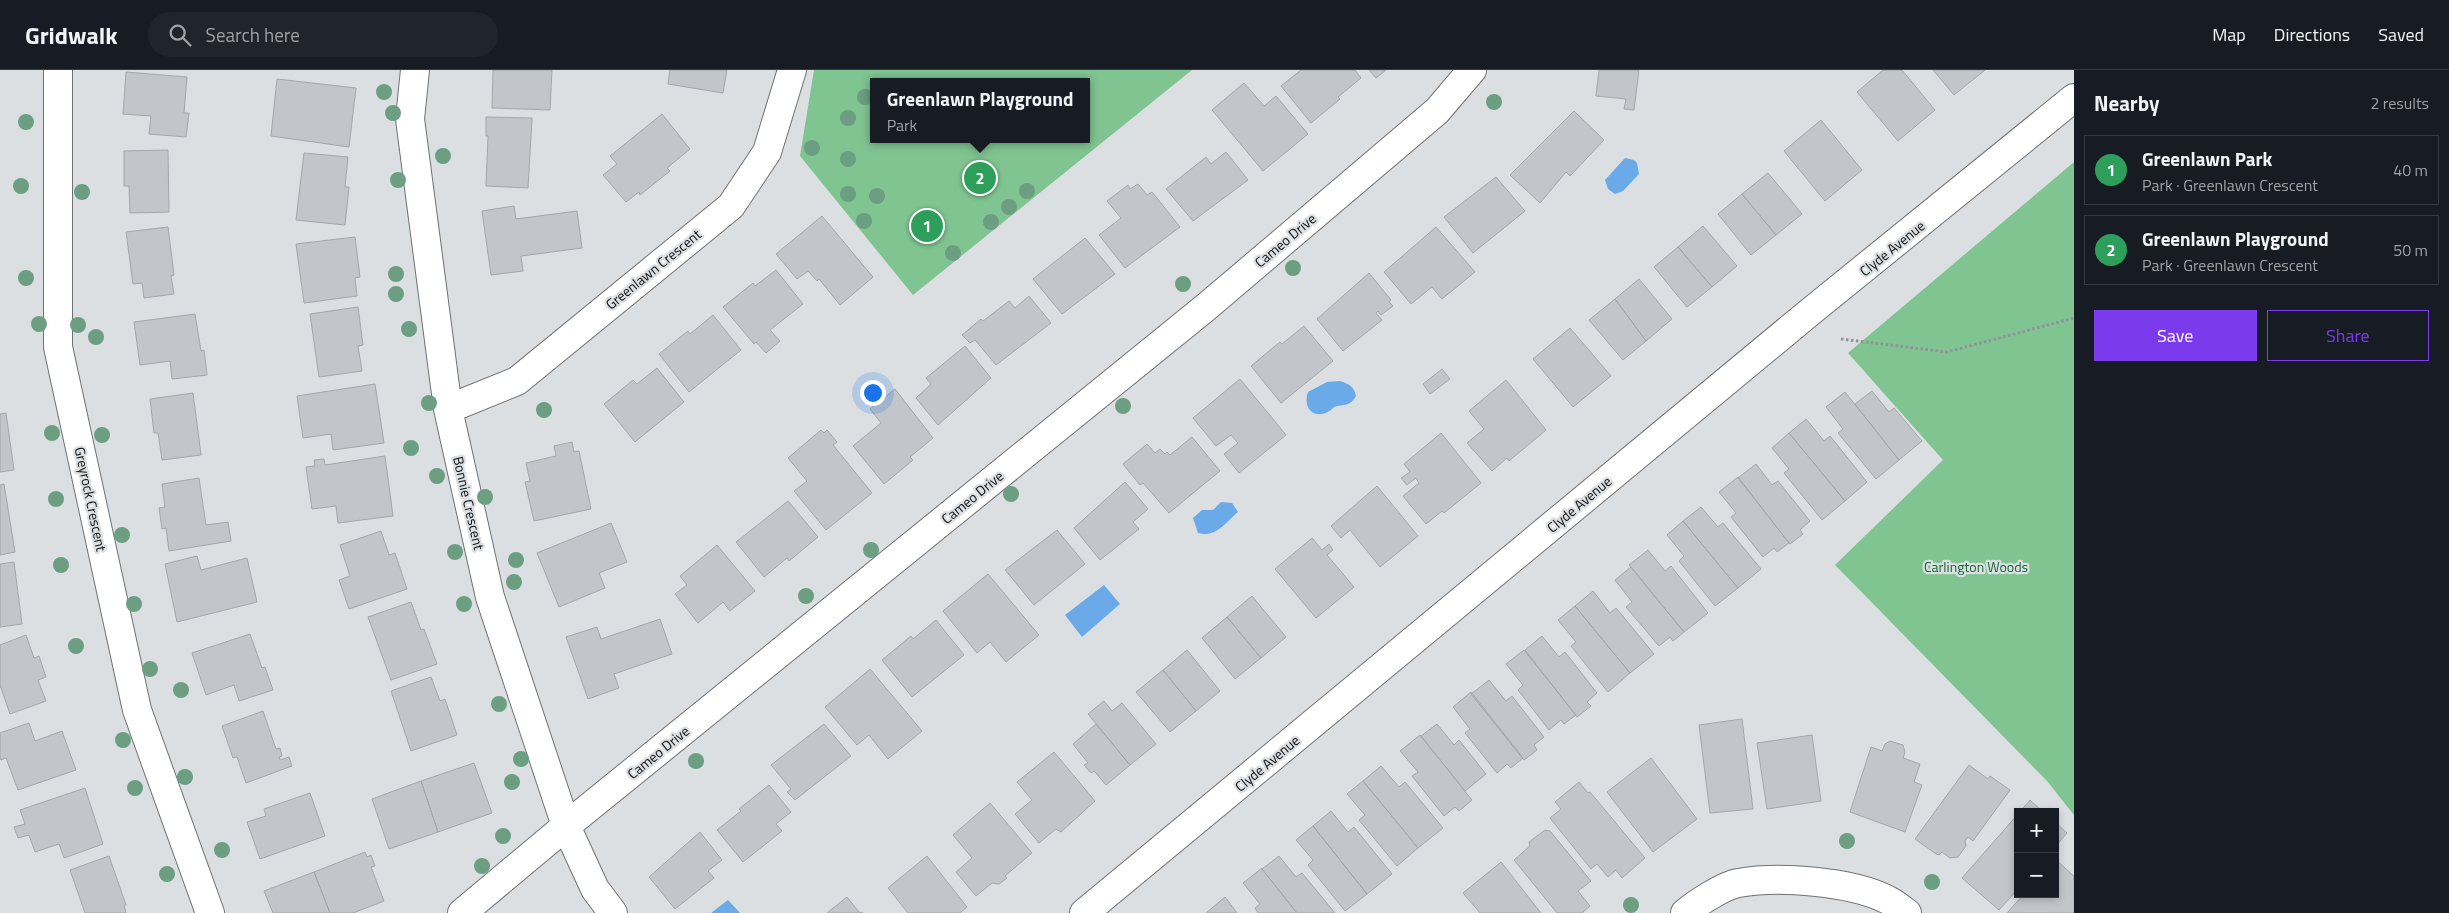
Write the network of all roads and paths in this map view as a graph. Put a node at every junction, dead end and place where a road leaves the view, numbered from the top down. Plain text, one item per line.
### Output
1 (58, 70) edge
2 (415, 70) edge
3 (792, 70) edge
4 (1472, 70) edge
5 (2074, 98) edge
6 (2074, 318) edge
7 (1841, 338) dead end
8 (448, 408) junction
9 (566, 826) junction
10 (210, 913) edge
11 (462, 913) edge
12 (613, 913) edge
13 (1084, 913) edge
14 (1685, 913) edge
15 (1907, 913) edge

1 - 10 street, Greyrock Crescent
2 - 8 street, Bonnie Crescent
3 - 8 street, Greenlawn Crescent
4 - 9 street, Cameo Drive
5 - 13 street, Clyde Avenue
6 - 7 path
8 - 9 street, Bonnie Crescent
9 - 11 street, Cameo Drive
9 - 12 street, Bonnie Crescent
14 - 15 street

